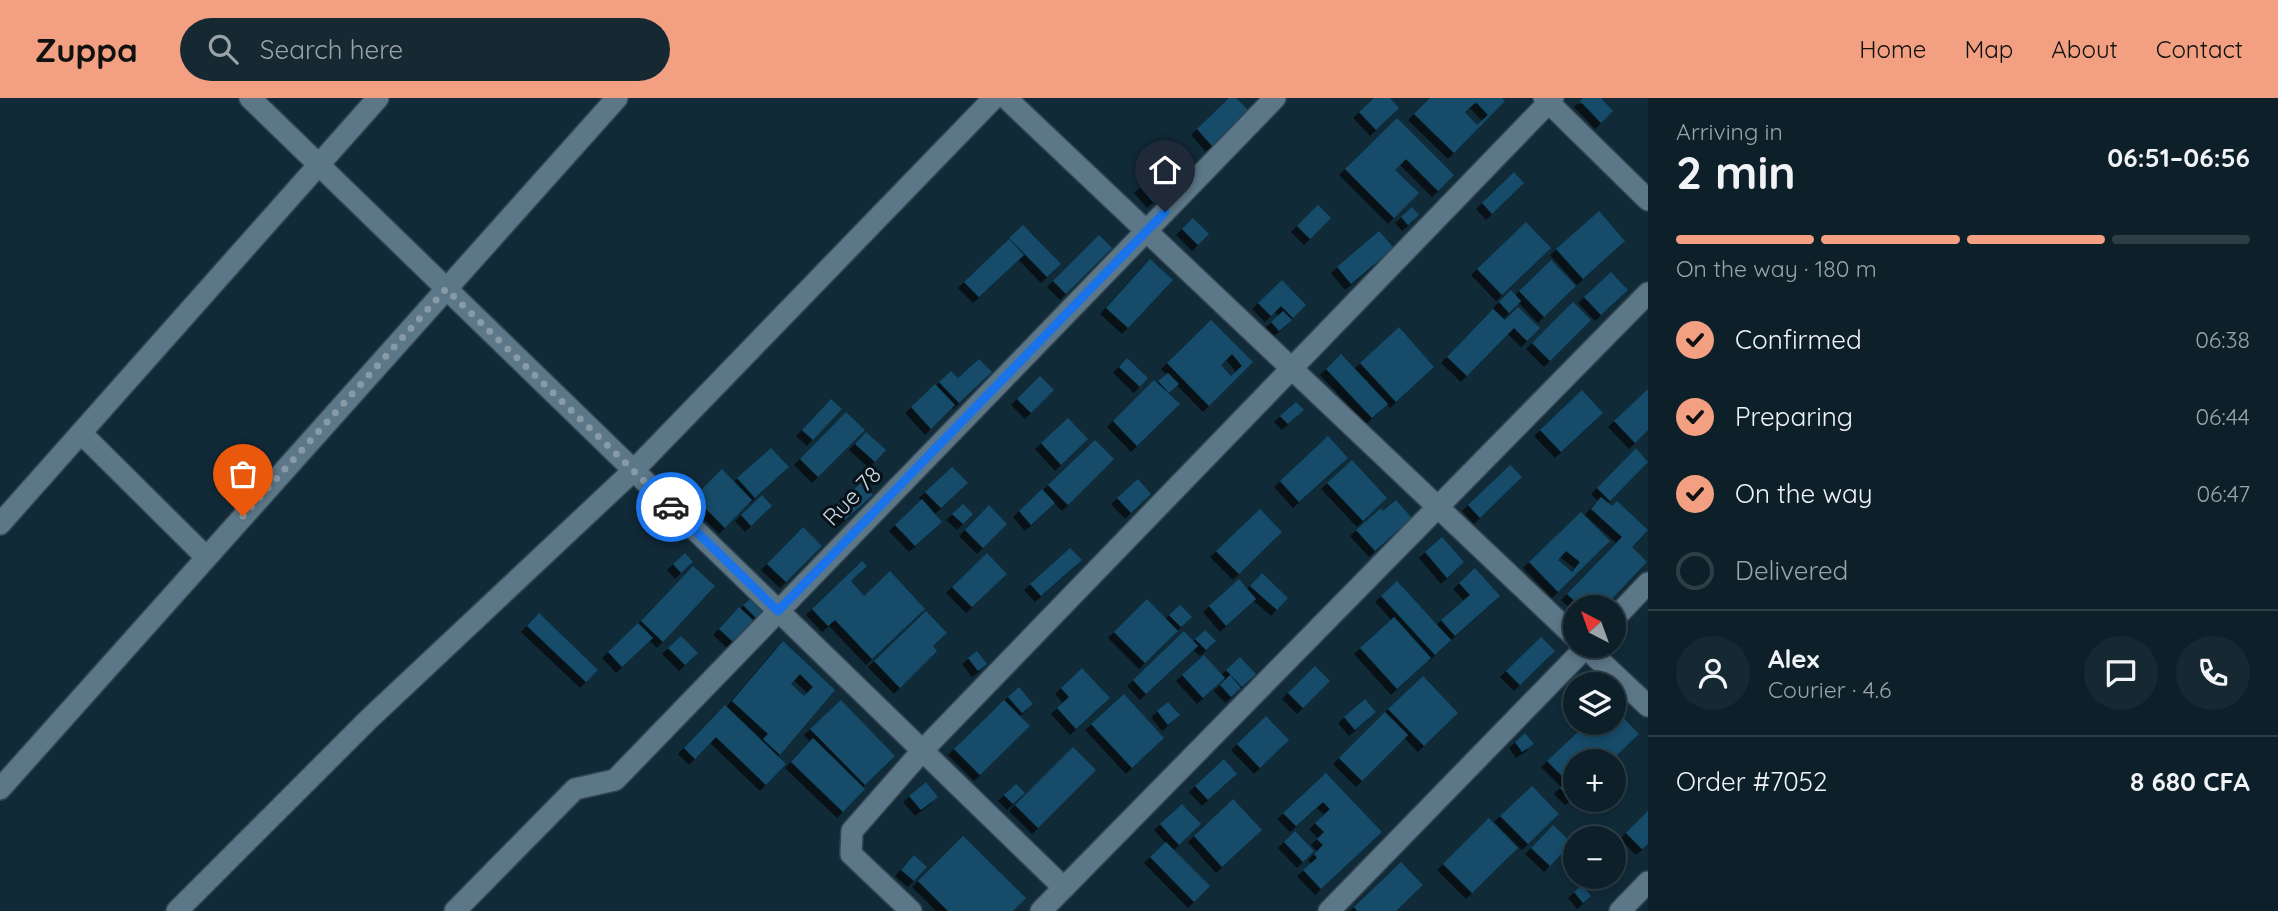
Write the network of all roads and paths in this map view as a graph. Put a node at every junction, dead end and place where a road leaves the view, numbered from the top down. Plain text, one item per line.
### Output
1 (250, 98) edge
2 (378, 98) edge
3 (617, 98) edge
4 (994, 98) edge
5 (1006, 98) edge
6 (1275, 98) edge
7 (1548, 99) edge
8 (320, 164) junction
9 (1648, 200) edge
10 (1147, 231) junction
11 (446, 289) junction
12 (1648, 293) edge
13 (1292, 368) junction
14 (81, 433) junction
15 (634, 471) junction
16 (1438, 507) junction
17 (0, 524) edge
18 (206, 557) junction
19 (1648, 583) edge
20 (1626, 606) edge
21 (778, 611) junction
22 (1563, 625) edge
23 (1570, 658) edge
24 (1598, 658) edge
25 (1648, 706) edge
26 (922, 751) junction
27 (0, 789) edge
28 (1648, 883) edge
29 (1064, 888) junction
30 (177, 911) edge
31 (455, 911) edge
32 (911, 911) edge
33 (1041, 911) edge
34 (1329, 911) edge
35 (1620, 911) edge

1 - 8 street
2 - 8 street
3 - 11 street
4 - 15 street
5 - 10 street
6 - 10 street, Rue 78
7 - 9 street
7 - 13 street
8 - 11 street
8 - 14 street
10 - 13 street
10 - 21 street, Rue 78
11 - 15 street
11 - 18 street
12 - 16 street
13 - 16 street
13 - 26 street
14 - 17 street
14 - 18 street
15 - 21 street
15 - 30 street
16 - 22 street
16 - 29 street
18 - 27 street
19 - 20 street
21 - 26 street
21 - 31 street, Rue 78
23 - 34 street
24 - 25 street
26 - 29 street
26 - 32 street
28 - 35 street
29 - 33 street

